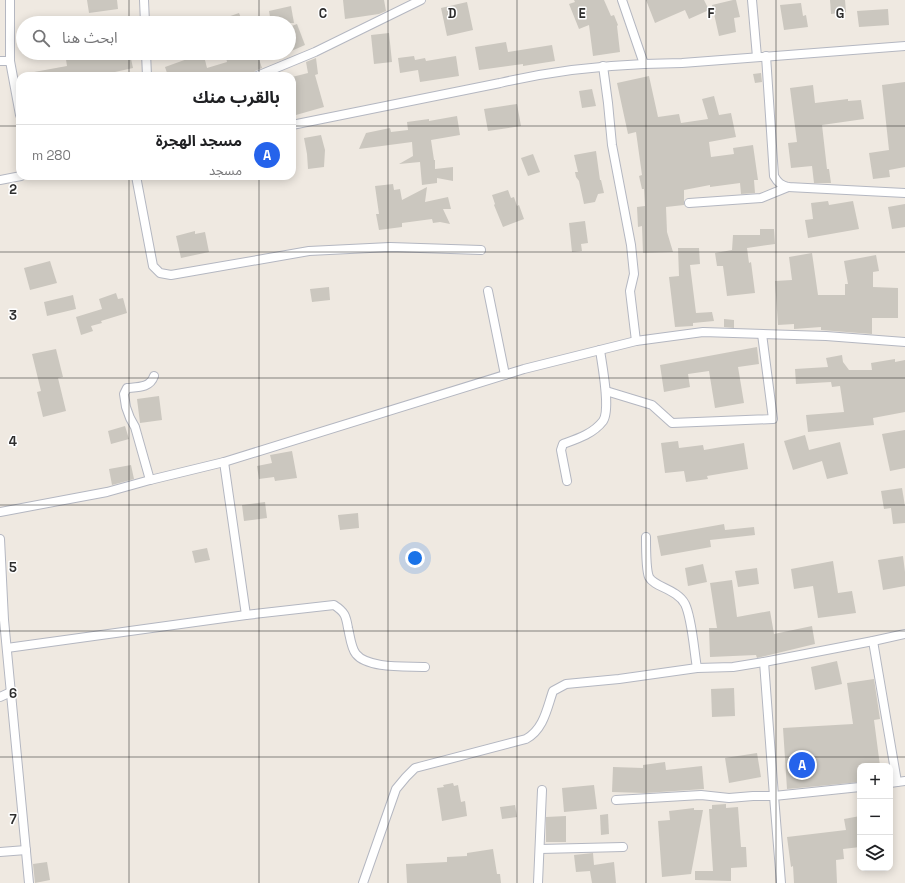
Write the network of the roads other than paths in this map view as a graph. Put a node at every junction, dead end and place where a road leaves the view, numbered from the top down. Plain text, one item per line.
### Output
1 (10, 0) edge
2 (144, 0) edge
3 (421, 0) edge
4 (622, 0) edge
5 (752, 0) edge
6 (145, 16) edge
7 (905, 46) edge
8 (766, 56) junction
9 (757, 57) junction
10 (146, 60) edge
11 (296, 60) edge
12 (296, 60) edge
13 (0, 61) edge
14 (10, 61) junction
15 (644, 64) junction
16 (603, 66) junction
17 (147, 72) edge
18 (267, 72) edge
19 (16, 93) edge
20 (296, 124) edge
21 (16, 177) edge
22 (0, 180) edge
23 (137, 180) edge
24 (788, 187) junction
25 (905, 193) edge
26 (689, 203) dead end
27 (481, 250) dead end
28 (488, 291) dead end
29 (762, 334) junction
30 (636, 341) junction
31 (905, 342) edge
32 (600, 350) junction
33 (505, 375) junction
34 (154, 376) dead end
35 (606, 390) junction
36 (224, 462) junction
37 (150, 480) junction
38 (566, 481) dead end
39 (0, 512) edge
40 (646, 537) dead end
41 (0, 539) edge
42 (246, 615) junction
43 (905, 634) edge
44 (873, 641) junction
45 (7, 648) junction
46 (764, 662) junction
47 (425, 667) dead end
48 (697, 668) junction
49 (11, 692) junction
50 (0, 697) edge
51 (897, 782) edge
52 (857, 787) edge
53 (542, 790) dead end
54 (774, 796) junction
55 (616, 800) dead end
56 (623, 847) dead end
57 (540, 849) junction
58 (26, 850) junction
59 (0, 852) edge
60 (29, 883) edge
61 (363, 883) edge
62 (538, 883) edge
63 (781, 883) edge

1 - 14 street
2 - 6 street
3 - 11 street
4 - 15 street
5 - 9 street
7 - 8 street
8 - 9 street
8 - 24 street
9 - 15 street
10 - 17 street
12 - 18 street
13 - 14 street
14 - 19 street
15 - 16 street
16 - 20 street
16 - 30 street
21 - 22 street
23 - 27 street
24 - 25 street
24 - 26 street
28 - 33 street
29 - 30 street
29 - 31 street
29 - 35 street
30 - 32 street
32 - 33 street
32 - 35 street
33 - 36 street
34 - 37 street
35 - 38 street
36 - 37 street
36 - 42 street
37 - 39 street
40 - 48 street
41 - 45 street
42 - 45 street
42 - 47 street
43 - 44 street
44 - 46 street
44 - 51 street
45 - 49 street
46 - 48 street
46 - 54 street
48 - 61 street
49 - 50 street
49 - 58 street
52 - 54 street
53 - 57 street
54 - 55 street
54 - 63 street
56 - 57 street
57 - 62 street
58 - 59 street
58 - 60 street

